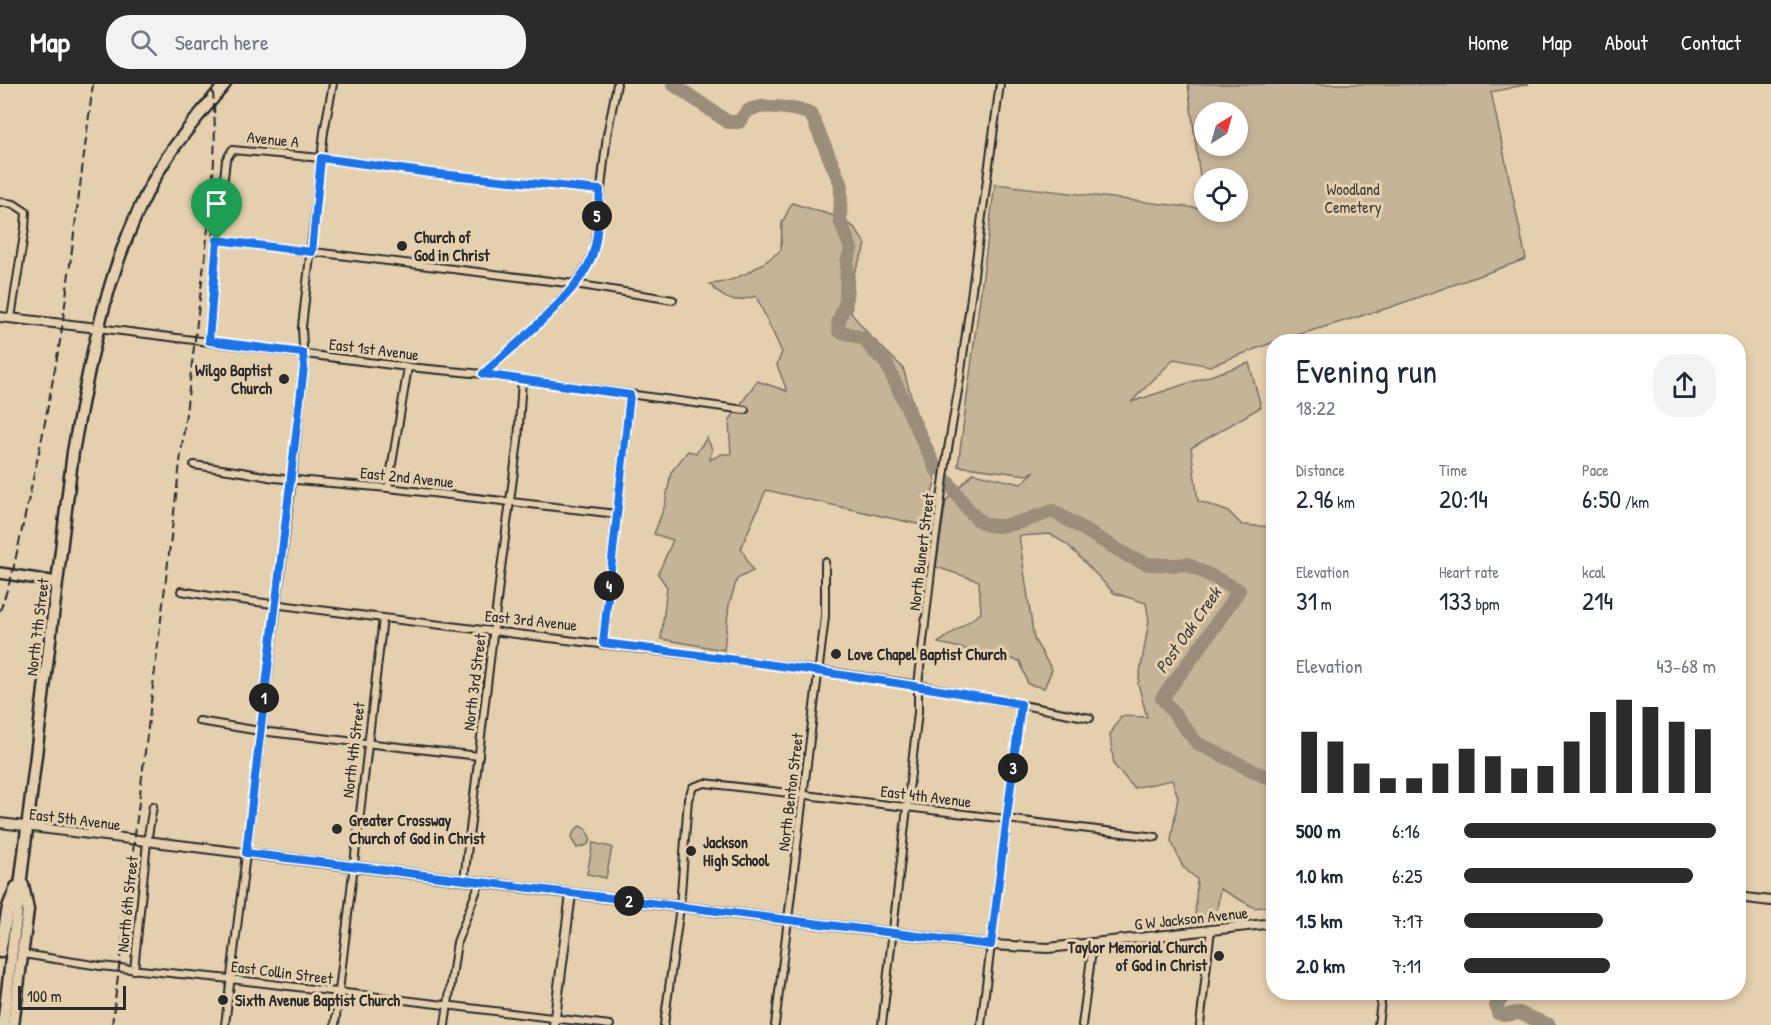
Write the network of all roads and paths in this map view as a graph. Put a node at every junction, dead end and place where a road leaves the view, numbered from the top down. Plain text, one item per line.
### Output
1 (225, 84) edge
2 (333, 84) edge
3 (617, 84) edge
4 (1000, 84) edge
5 (321, 158) junction
6 (600, 190) junction
7 (0, 202) edge
8 (217, 240) junction
9 (312, 252) junction
10 (575, 284) junction
11 (673, 300) dead end
12 (0, 317) edge
13 (11, 318) junction
14 (98, 328) junction
15 (209, 341) junction
16 (303, 353) junction
17 (408, 367) junction
18 (483, 374) junction
19 (522, 380) junction
20 (630, 395) junction
21 (745, 410) dead end
22 (194, 465) dead end
23 (292, 480) junction
24 (388, 488) junction
25 (510, 502) junction
26 (617, 514) junction
27 (825, 562) dead end
28 (0, 573) edge
29 (57, 582) junction
30 (181, 591) dead end
31 (275, 603) junction
32 (382, 618) junction
33 (493, 630) junction
34 (603, 643) junction
35 (817, 670) junction
36 (918, 685) junction
37 (1021, 704) junction
38 (1090, 718) dead end
39 (199, 721) dead end
40 (260, 731) junction
41 (368, 743) junction
42 (479, 756) junction
43 (803, 795) junction
44 (153, 806) dead end
45 (908, 808) junction
46 (1006, 819) junction
47 (0, 823) edge
48 (27, 827) junction
49 (1156, 837) dead end
50 (147, 842) junction
51 (246, 853) junction
52 (352, 866) junction
53 (21, 873) junction
54 (464, 880) junction
55 (480, 882) junction
56 (571, 894) junction
57 (1746, 898) edge
58 (1771, 901) edge
59 (680, 907) junction
60 (789, 921) junction
61 (1266, 923) edge
62 (1210, 929) junction
63 (894, 933) junction
64 (1093, 943) junction
65 (991, 945) junction
66 (0, 951) edge
67 (23, 954) junction
68 (134, 970) junction
69 (230, 979) junction
70 (339, 992) junction
71 (1381, 1000) edge
72 (447, 1006) junction
73 (554, 1022) edge
74 (3, 1025) edge
75 (13, 1025) edge
76 (225, 1025) edge
77 (335, 1025) edge
78 (445, 1025) edge
79 (610, 1025) edge
80 (664, 1025) edge
81 (775, 1025) edge
82 (882, 1025) edge
83 (981, 1025) edge
84 (1082, 1025) edge
85 (1200, 1025) edge
86 (1378, 1025) edge

1 - 14 main road, North 7th Street
2 - 5 street
3 - 6 street
4 - 36 street, North Bunert Street
5 - 6 street, Avenue A
5 - 8 street, Avenue A
5 - 9 street
6 - 10 street
7 - 13 street
8 - 9 street
8 - 15 street
9 - 10 street
9 - 16 street
10 - 11 street
10 - 18 street
12 - 13 street, East 1st Avenue
13 - 14 street, East 1st Avenue
14 - 15 street, East 1st Avenue
14 - 29 main road, North 7th Street
15 - 16 street, East 1st Avenue
16 - 17 street, East 1st Avenue
16 - 23 street
17 - 18 street, East 1st Avenue
17 - 24 street
18 - 19 street, East 1st Avenue
19 - 20 street, East 1st Avenue
19 - 25 street, North 3rd Street
20 - 21 street, East 1st Avenue
20 - 26 street
22 - 23 street, East 2nd Avenue
23 - 24 street, East 2nd Avenue
23 - 31 street
24 - 25 street, East 2nd Avenue
25 - 26 street, East 2nd Avenue
25 - 33 street, North 3rd Street
26 - 34 street
27 - 35 street, North Benton Street
28 - 29 main road
29 - 48 main road, North 7th Street
30 - 31 street, East 3rd Avenue
31 - 32 street, East 3rd Avenue
31 - 40 street
32 - 33 street, East 3rd Avenue
32 - 41 street, North 4th Street
33 - 34 street, East 3rd Avenue
33 - 42 street, North 3rd Street
34 - 35 street, East 3rd Avenue
35 - 36 street, East 3rd Avenue
35 - 43 street, North Benton Street
36 - 37 street, East 3rd Avenue
36 - 45 street, North Bunert Street
37 - 38 street, East 3rd Avenue
37 - 46 street
39 - 40 street
40 - 41 street
40 - 51 street
41 - 42 street
41 - 52 street, North 4th Street
42 - 54 street, North 3rd Street
43 - 45 street, East 4th Avenue
43 - 59 street, East 4th Avenue
43 - 60 street, North Benton Street
44 - 50 street, North 6th Street
45 - 46 street, East 4th Avenue
45 - 63 street, North Bunert Street
46 - 49 street, East 4th Avenue
46 - 65 street
47 - 48 street, East 5th Avenue
48 - 50 street, East 5th Avenue
48 - 53 main road, North 7th Street
50 - 51 street, G W Jackson Avenue
50 - 68 street, North 6th Street
51 - 52 street, G W Jackson Avenue
51 - 69 street
52 - 54 street, G W Jackson Avenue
52 - 70 street, North 4th Street
53 - 66 main road
53 - 67 main road
53 - 74 main road, North 7th Street
54 - 55 street, G W Jackson Avenue
55 - 56 street, G W Jackson Avenue
55 - 72 street
56 - 59 street, G W Jackson Avenue
56 - 73 street
57 - 58 street
59 - 60 street, G W Jackson Avenue
59 - 80 street
60 - 63 street, G W Jackson Avenue
60 - 81 street, North Benton Street
61 - 62 street, G W Jackson Avenue
62 - 64 street, G W Jackson Avenue
62 - 85 street
63 - 65 street, G W Jackson Avenue
63 - 82 street, North Bunert Street
64 - 65 street, G W Jackson Avenue
64 - 84 street
65 - 83 street
67 - 68 street, East Collin Street
67 - 75 main road
68 - 69 street, East Collin Street
69 - 70 street, East Collin Street
69 - 76 street
70 - 72 street, East Collin Street
70 - 77 street, North 4th Street
71 - 86 street
72 - 73 street, East Collin Street
72 - 78 street
73 - 79 street, East Collin Street

